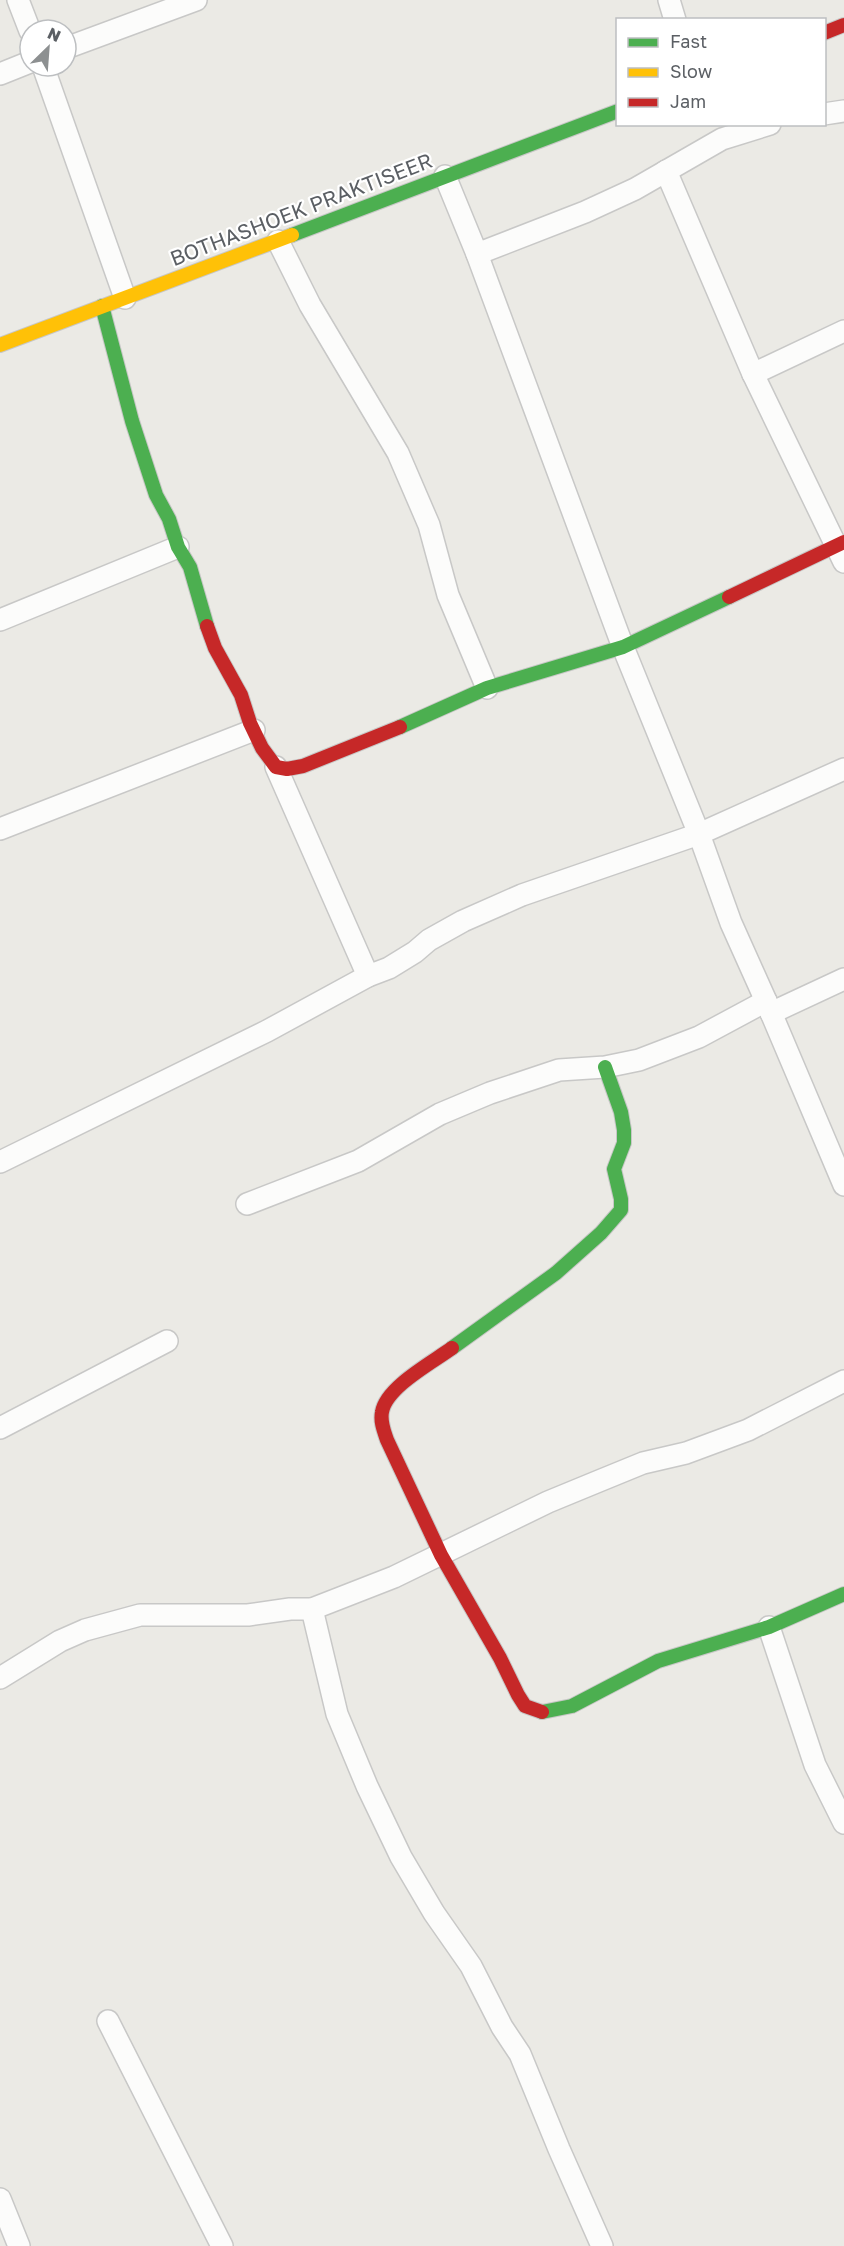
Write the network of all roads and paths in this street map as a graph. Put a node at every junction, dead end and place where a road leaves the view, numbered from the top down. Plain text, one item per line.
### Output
1 (18, 0) edge
2 (196, 0) edge
3 (669, 0) edge
4 (25, 18) edge
5 (674, 18) edge
6 (844, 25) edge
7 (826, 33) edge
8 (78, 44) edge
9 (18, 67) edge
10 (0, 74) edge
11 (47, 78) edge
12 (844, 111) edge
13 (616, 112) edge
14 (826, 114) edge
15 (757, 126) edge
16 (718, 132) edge
17 (666, 171) junction
18 (445, 176) junction
19 (278, 241) junction
20 (477, 254) junction
21 (125, 298) junction
22 (102, 306) junction
23 (844, 331) edge
24 (0, 345) edge
25 (753, 374) junction
26 (178, 547) junction
27 (842, 550) edge
28 (0, 620) edge
29 (623, 647) junction
30 (487, 688) junction
31 (254, 730) junction
32 (276, 767) junction
33 (844, 769) edge
34 (0, 829) edge
35 (699, 834) junction
36 (368, 976) junction
37 (844, 979) edge
38 (769, 1007) junction
39 (605, 1067) junction
40 (0, 1162) edge
41 (842, 1174) edge
42 (248, 1204) dead end
43 (167, 1341) dead end
44 (844, 1381) edge
45 (0, 1428) edge
46 (441, 1555) junction
47 (844, 1594) edge
48 (312, 1609) junction
49 (769, 1627) junction
50 (0, 1677) edge
51 (844, 1819) edge
52 (108, 2021) dead end
53 (0, 2199) edge
54 (19, 2246) edge
55 (222, 2246) edge
56 (602, 2246) edge

1 - 4 street
2 - 8 street
3 - 5 street
6 - 7 street
9 - 10 street
11 - 21 street
12 - 14 street
13 - 18 street, BOTHASHOEK PRAKTISEER
15 - 16 street
16 - 17 street
17 - 20 street
17 - 25 street
18 - 19 street, BOTHASHOEK PRAKTISEER
18 - 20 street
19 - 21 street, BOTHASHOEK PRAKTISEER
19 - 30 street
20 - 29 street
21 - 22 street, BOTHASHOEK PRAKTISEER
22 - 24 street, BOTHASHOEK PRAKTISEER
22 - 26 street
23 - 25 street
25 - 27 street
26 - 28 street
26 - 31 street
27 - 29 street
29 - 30 street
29 - 35 street
30 - 32 street
31 - 32 street
31 - 34 street
32 - 36 street
33 - 35 street
35 - 36 street
35 - 38 street
36 - 40 street
37 - 38 street
38 - 39 street
38 - 41 street
39 - 42 street
39 - 46 street
43 - 45 street
44 - 46 street
46 - 48 street
46 - 49 street
47 - 49 street
48 - 50 street
48 - 56 street
49 - 51 street
52 - 55 street
53 - 54 street

